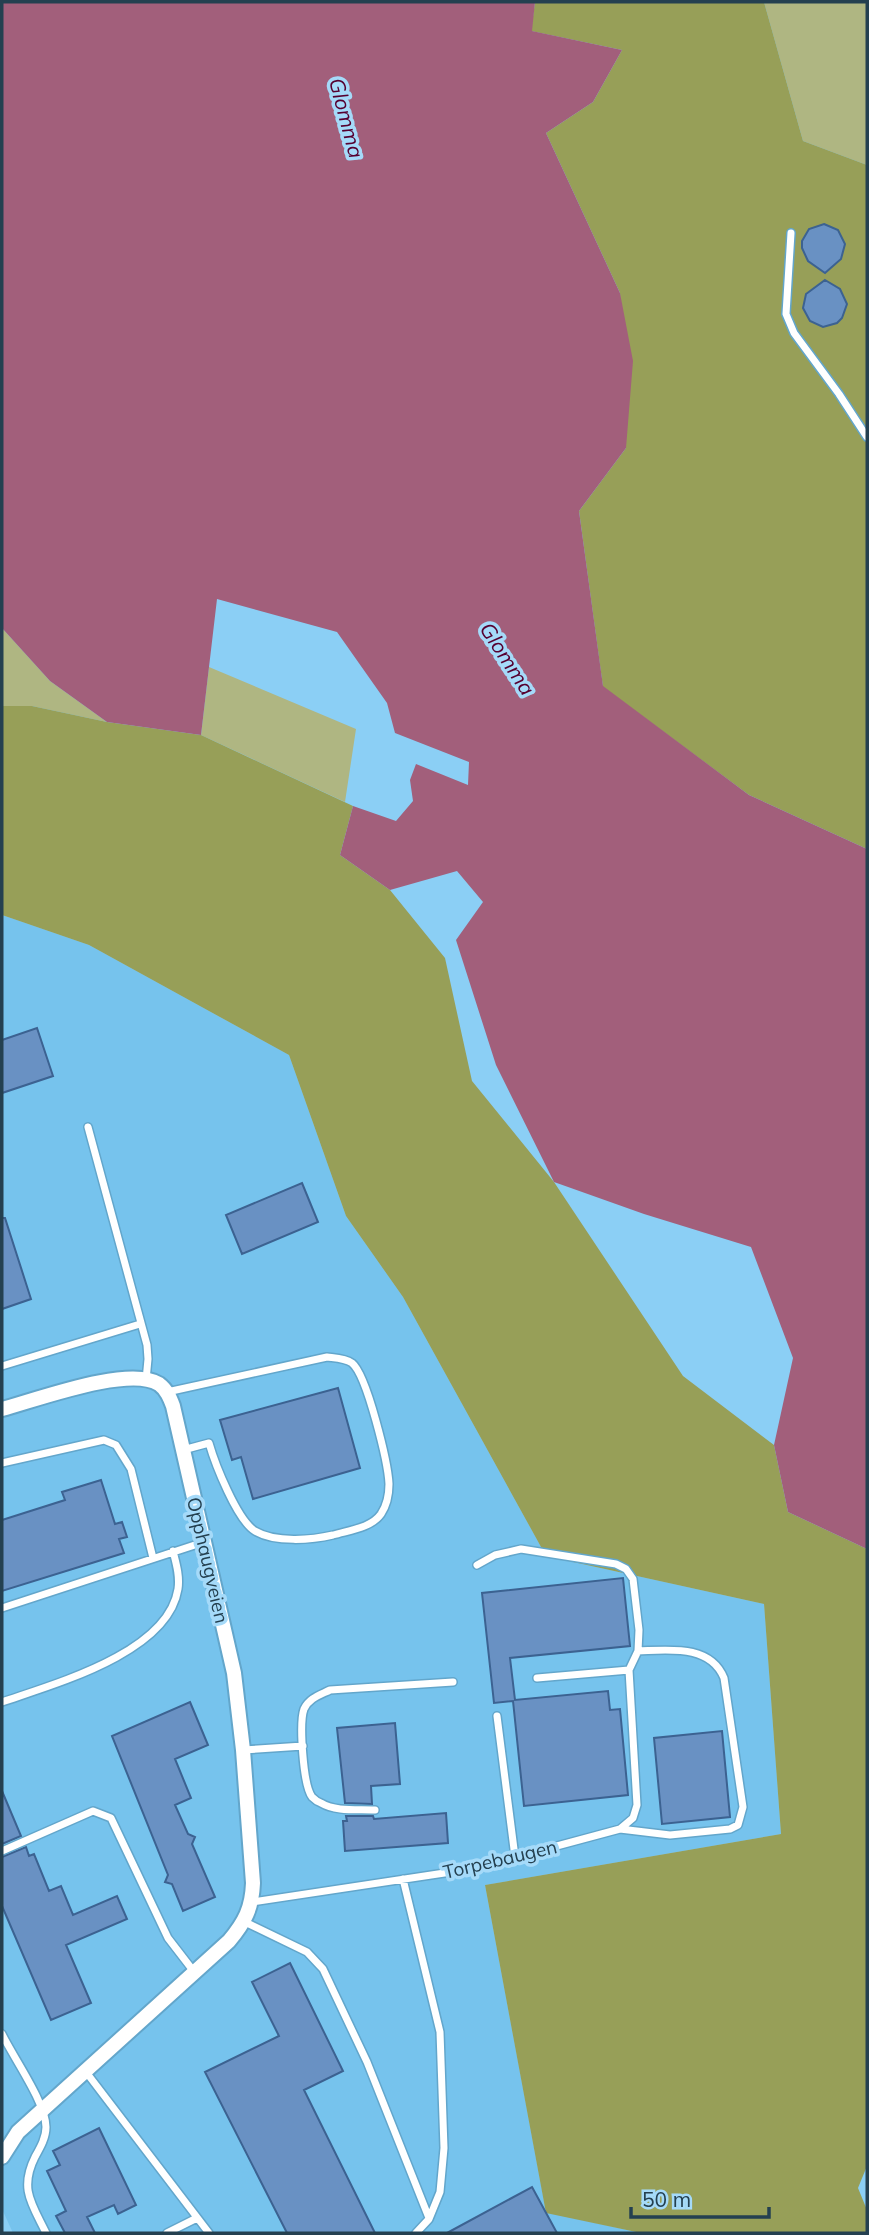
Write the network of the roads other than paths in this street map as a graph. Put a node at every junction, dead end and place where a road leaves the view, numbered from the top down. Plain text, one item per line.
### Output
1 (791, 233) dead end
2 (867, 437) edge
3 (88, 1127) dead end
4 (140, 1324) junction
5 (2, 1366) edge
6 (146, 1380) junction
7 (167, 1392) junction
8 (2, 1409) edge
9 (183, 1450) junction
10 (2, 1464) edge
11 (204, 1542) junction
12 (173, 1551) junction
13 (153, 1558) junction
14 (477, 1565) dead end
15 (2, 1608) edge
16 (638, 1651) junction
17 (629, 1670) junction
18 (537, 1678) dead end
19 (453, 1682) dead end
20 (2, 1702) edge
21 (497, 1716) dead end
22 (303, 1746) junction
23 (243, 1750) junction
24 (375, 1810) dead end
25 (621, 1829) junction
26 (2, 1851) edge
27 (516, 1857) junction
28 (403, 1879) junction
29 (252, 1902) junction
30 (246, 1922) junction
31 (195, 1973) junction
32 (2, 2034) edge
33 (86, 2072) junction
34 (43, 2111) junction
35 (19, 2132) junction
36 (2, 2138) edge
37 (2, 2157) edge
38 (197, 2218) junction
39 (429, 2219) junction
40 (46, 2233) edge
41 (167, 2233) edge
42 (209, 2233) edge
43 (416, 2233) edge

1 - 2 lane
3 - 4 lane
4 - 5 lane
4 - 6 lane
6 - 7 street
6 - 8 street
7 - 9 street, Opphaugveien
7 - 9 lane
9 - 11 street, Opphaugveien
10 - 13 lane
11 - 12 lane
11 - 23 street, Opphaugveien
12 - 13 lane
12 - 20 lane
13 - 15 lane
14 - 16 lane
16 - 17 lane
16 - 25 lane
17 - 18 lane
17 - 25 lane
19 - 22 lane
21 - 27 lane
22 - 23 lane
22 - 24 lane
23 - 29 street, Opphaugveien
25 - 27 lane, Torpebaugen
26 - 31 lane
27 - 28 lane, Torpebaugen
28 - 29 lane, Torpebaugen
28 - 39 lane
29 - 30 street
30 - 31 street
30 - 39 lane
31 - 33 street
32 - 34 lane
33 - 34 street
33 - 38 lane
34 - 35 street
34 - 40 lane
35 - 36 street
35 - 37 street
38 - 41 lane
38 - 42 lane
39 - 43 lane

